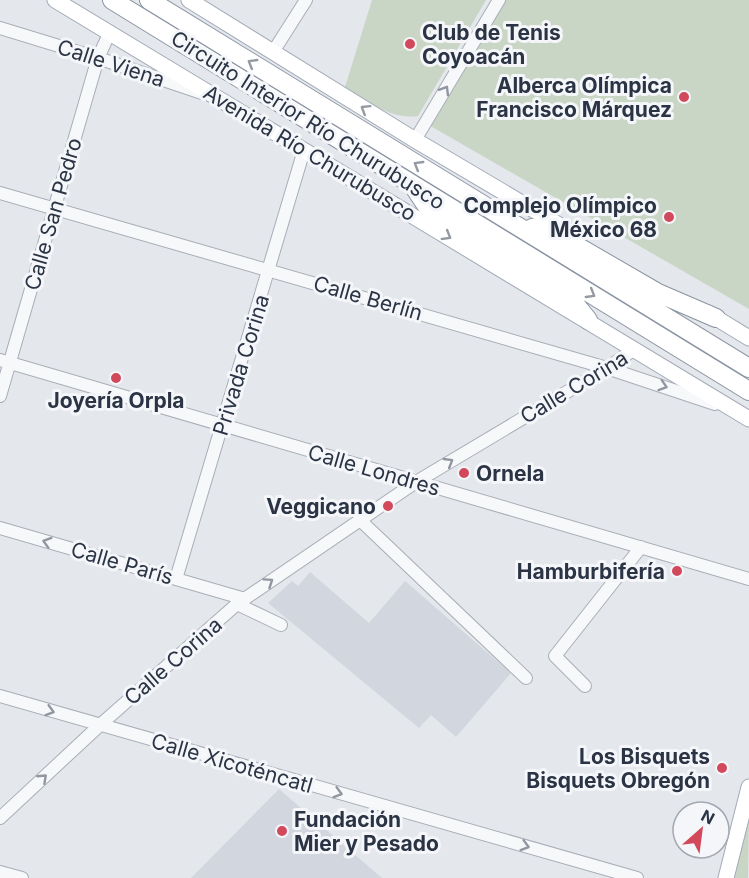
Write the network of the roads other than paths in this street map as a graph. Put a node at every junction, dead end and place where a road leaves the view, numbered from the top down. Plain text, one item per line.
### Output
1 (55, 0) edge
2 (112, 0) edge
3 (148, 0) edge
4 (189, 0) edge
5 (306, 0) edge
6 (499, 0) edge
7 (0, 28) edge
8 (109, 33) junction
9 (273, 52) junction
10 (98, 58) junction
11 (221, 100) junction
12 (415, 140) junction
13 (304, 150) junction
14 (412, 184) junction
15 (0, 193) edge
16 (55, 209) junction
17 (517, 225) junction
18 (270, 269) junction
19 (716, 318) junction
20 (588, 320) junction
21 (749, 338) edge
22 (635, 349) junction
23 (5, 361) edge
24 (607, 368) junction
25 (749, 368) edge
26 (745, 388) edge
27 (0, 396) edge
28 (734, 410) junction
29 (749, 419) edge
30 (223, 426) junction
31 (416, 482) junction
32 (364, 525) junction
33 (0, 528) edge
34 (640, 547) junction
35 (176, 579) junction
36 (749, 579) edge
37 (241, 602) junction
38 (281, 625) dead end
39 (526, 678) dead end
40 (585, 686) dead end
41 (0, 696) edge
42 (100, 725) junction
43 (749, 787) edge
44 (0, 818) edge
45 (0, 872) edge
46 (22, 878) edge
47 (637, 878) edge
48 (726, 878) edge

1 - 8 main road, Avenida Río Churubusco
2 - 14 highway, Circuito Interior Río Churubusco
17 -> 3 highway, Circuito Interior Río Churubusco
4 - 9 main road
5 - 9 street
12 -> 6 street
7 - 10 street, Calle Viena
8 - 10 street, Calle San Pedro
8 - 11 main road, Avenida Río Churubusco
12 -> 9 main road
10 - 11 street, Calle Viena
10 - 16 street, Calle San Pedro
11 - 13 main road, Avenida Río Churubusco
12 - 19 main road
13 - 18 street, Privada Corina
13 -> 20 main road, Avenida Río Churubusco
14 - 20 highway
14 -> 26 highway, Circuito Interior Río Churubusco
15 - 16 street, Calle Berlín
16 - 18 street, Calle Berlín
16 - 23 street, Calle San Pedro
17 - 19 highway
17 - 25 highway, Circuito Interior Río Churubusco
18 - 24 street, Calle Berlín
18 - 30 street, Privada Corina
19 - 21 main road
20 - 22 main road, Avenida Río Churubusco
22 - 24 street, Calle Corina
22 - 28 main road, Avenida Río Churubusco
23 - 27 street, Calle San Pedro
23 - 30 street, Calle Londres
24 -> 28 street, Calle Berlín
31 -> 24 street, Calle Corina
28 - 29 main road, Avenida Río Churubusco
30 - 31 street, Calle Londres
30 - 35 street, Privada Corina
31 - 32 street, Calle Corina
31 - 34 street, Calle Londres
37 -> 32 street, Calle Corina
32 - 39 street
35 -> 33 street, Calle París
34 - 36 street, Calle Londres
34 - 40 street
35 - 37 street, Calle París
37 - 38 street, Calle París
37 - 42 street, Calle Corina
41 -> 42 street, Calle Xicoténcatl
44 -> 42 street, Calle Corina
42 -> 47 street, Calle Xicoténcatl
43 - 48 main road
45 - 46 street

